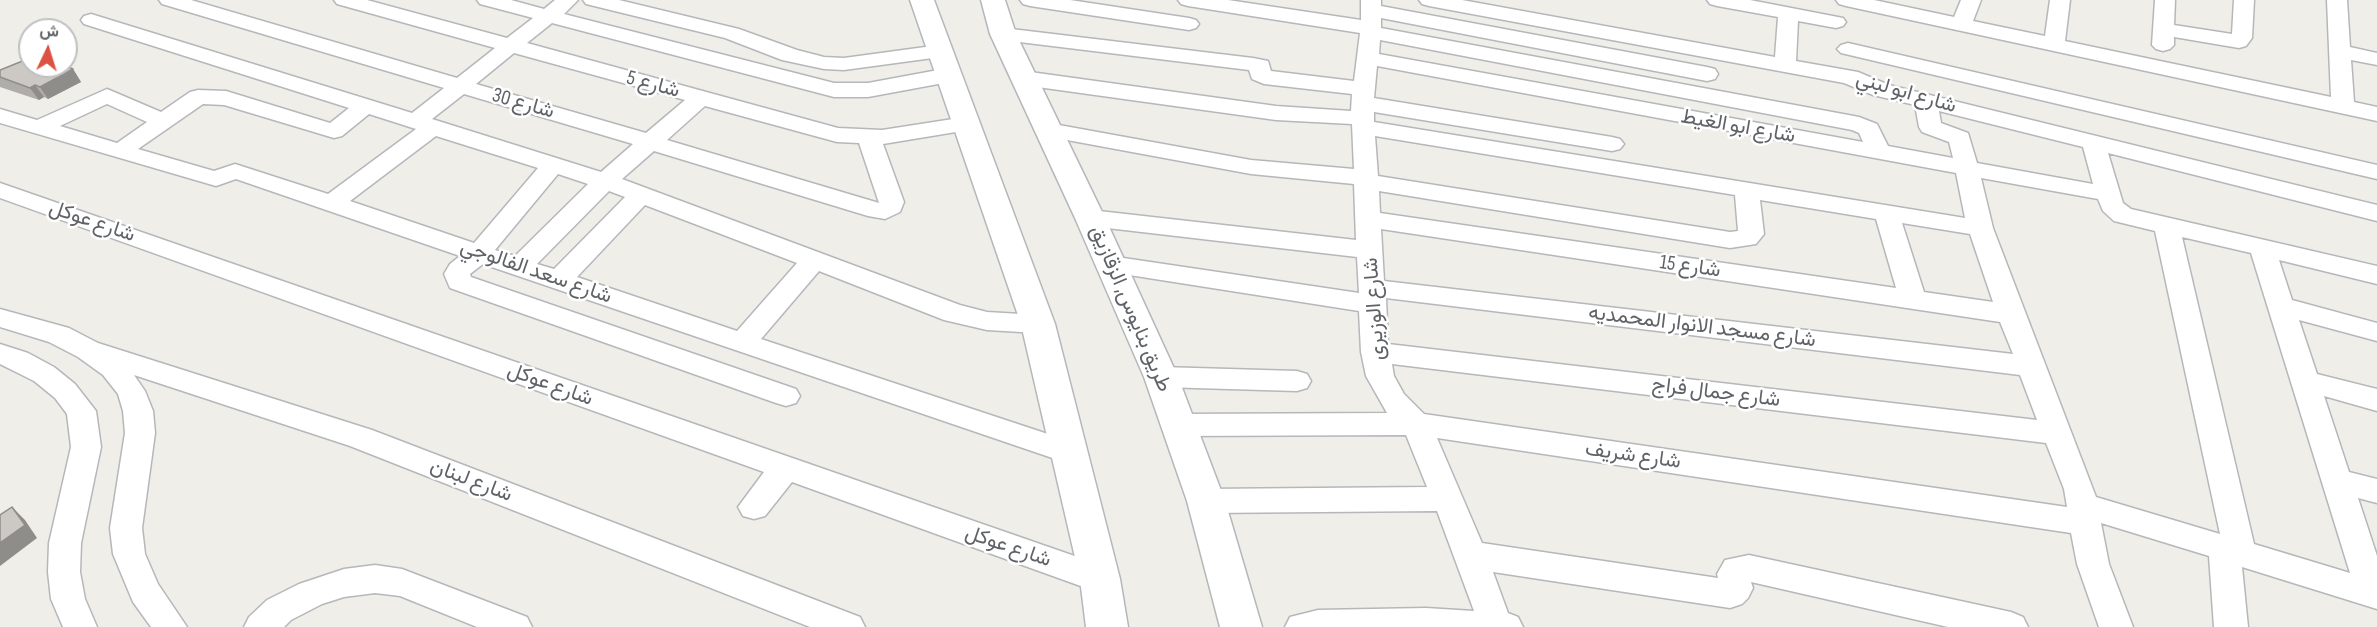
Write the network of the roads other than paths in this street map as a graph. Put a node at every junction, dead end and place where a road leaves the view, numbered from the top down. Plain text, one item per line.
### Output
1 (169, 0) edge
2 (344, 0) edge
3 (487, 0) edge
4 (568, 0) edge
5 (593, 0) edge
6 (922, 0) edge
7 (993, 0) edge
8 (1030, 0) edge
9 (1188, 0) edge
10 (1429, 0) edge
11 (1507, 0) edge
12 (1717, 0) edge
13 (1835, 0) edge
14 (1846, 0) edge
15 (1971, 0) edge
16 (2060, 0) edge
17 (2165, 0) edge
18 (2244, 0) edge
19 (2337, 0) edge
20 (1746, 3) edge
21 (1788, 13) junction
22 (548, 16) junction
23 (91, 20) dead end
24 (1836, 22) junction
25 (1189, 24) dead end
26 (1961, 25) junction
27 (1370, 26) edge
28 (2164, 29) junction
29 (1003, 34) junction
30 (2054, 44) junction
31 (511, 45) junction
32 (1848, 49) junction
33 (2340, 51) junction
34 (1785, 57) junction
35 (2377, 60) edge
36 (944, 63) junction
37 (2162, 68) junction
38 (1707, 74) dead end
39 (1850, 77) junction
40 (1023, 78) junction
41 (460, 86) junction
42 (700, 98) junction
43 (1926, 101) junction
44 (1617, 105) junction
45 (365, 106) junction
46 (2343, 106) junction
47 (1363, 109) junction
48 (2377, 114) edge
49 (0, 116) edge
50 (165, 122) junction
51 (966, 124) junction
52 (424, 125) junction
53 (39, 127) junction
54 (1048, 130) junction
55 (869, 138) junction
56 (650, 142) junction
57 (2093, 142) junction
58 (120, 151) junction
59 (1879, 153) junction
60 (1610, 156) junction
61 (553, 165) junction
62 (1967, 169) junction
63 (2377, 172) edge
64 (1367, 180) junction
65 (605, 182) junction
66 (0, 190) edge
67 (1747, 190) junction
68 (2109, 194) junction
69 (641, 195) junction
70 (332, 203) junction
71 (1886, 212) junction
72 (2377, 213) edge
73 (1090, 218) junction
74 (1370, 219) junction
75 (2167, 226) junction
76 (1980, 228) junction
77 (2262, 248) junction
78 (1371, 250) junction
79 (479, 253) junction
80 (814, 260) junction
81 (1110, 264) junction
82 (519, 267) junction
83 (2377, 275) edge
84 (559, 280) junction
85 (1372, 296) junction
86 (1913, 299) junction
87 (2281, 306) junction
88 (2011, 314) junction
89 (0, 318) edge
90 (1038, 324) junction
91 (2377, 332) edge
92 (742, 342) junction
93 (88, 350) junction
94 (1375, 352) junction
95 (0, 354) edge
96 (2031, 366) junction
97 (1161, 377) junction
98 (1298, 381) dead end
99 (2305, 381) junction
100 (786, 396) dead end
101 (2377, 400) edge
102 (1416, 424) junction
103 (1178, 425) junction
104 (2058, 433) junction
105 (1070, 453) junction
106 (785, 469) junction
107 (2337, 481) junction
108 (2377, 491) edge
109 (1448, 499) junction
110 (1206, 501) junction
111 (754, 507) dead end
112 (2084, 513) junction
113 (2232, 551) junction
114 (1471, 555) junction
115 (1100, 579) junction
116 (2375, 594) edge
117 (1499, 626) edge
118 (80, 627) edge
119 (170, 627) edge
120 (261, 627) edge
121 (515, 627) edge
122 (848, 627) edge
123 (1107, 627) edge
124 (1241, 627) edge
125 (1302, 627) edge
126 (2011, 627) edge
127 (2116, 627) edge
128 (2231, 627) edge

1 - 41 street, شارع 30
2 - 31 street, شارع 5
3 - 22 street
4 - 22 street
5 - 36 street
6 - 36 main road
7 - 29 main road, طريق بنايوس, الزقازيق
8 - 25 street
9 - 27 street
10 - 34 street, شارع ابو لبني
11 - 34 street
12 - 20 street
13 - 24 street
14 - 26 street
15 - 26 street
16 - 30 street
17 - 28 street
18 - 28 street
19 - 33 street
20 - 21 street
21 - 24 street
21 - 34 street
22 - 31 street
22 - 36 street
23 - 45 street
24 - 32 street
26 - 30 street
27 - 38 street
27 - 44 street, شارع ابو الغيط
27 - 47 street, شارع الوزيرى
27 - 59 street
28 - 37 street
29 - 40 main road, طريق بنايوس, الزقازيق
29 - 47 street
30 - 37 street
31 - 41 street
31 - 42 street, شارع 5
32 - 39 street
32 - 63 street
33 - 35 street
33 - 46 street
34 - 39 street, شارع ابو لبني
36 - 51 main road
37 - 46 street
39 - 43 street, شارع ابو لبني
40 - 47 street
40 - 54 main road, طريق بنايوس, الزقازيق
41 - 52 street
41 - 56 street, شارع 30
42 - 55 street, شارع 5
42 - 56 street
43 - 57 street, شارع ابو لبني
43 - 62 street
44 - 59 street, شارع ابو الغيط
44 - 60 street
45 - 50 street
45 - 52 street
46 - 48 street
47 - 60 street
47 - 64 street, شارع الوزيرى
49 - 53 street, شارع سعد الفالوجي
50 - 53 street
50 - 58 street
51 - 55 street, شارع 5
51 - 90 main road
52 - 61 street
52 - 70 street
53 - 58 street, شارع سعد الفالوجي
54 - 64 street
54 - 73 main road, طريق بنايوس, الزقازيق
55 - 56 street, شارع 30
56 - 65 street
57 - 68 street
57 - 72 street, شارع ابو لبني
58 - 70 street, شارع سعد الفالوجي
59 - 62 street, شارع ابو الغيط
60 - 67 street
61 - 65 street
61 - 79 street
62 - 68 street, شارع ابو الغيط
62 - 76 street
64 - 67 street
64 - 74 street, شارع الوزيرى
65 - 69 street
65 - 82 street
66 - 106 street, شارع عوكل
67 - 71 street
68 - 75 street
69 - 80 street
69 - 84 street
70 - 79 street, شارع سعد الفالوجي
71 - 76 street
71 - 86 street
73 - 78 street
73 - 81 main road, طريق بنايوس, الزقازيق
74 - 78 street, شارع الوزيرى
74 - 86 street, شارع 15
75 - 77 street
75 - 113 street
76 - 88 street
77 - 83 street
77 - 87 street
78 - 85 street, شارع الوزيرى
79 - 82 street, شارع سعد الفالوجي
79 - 100 street
80 - 90 street
80 - 92 street
81 - 85 street, شارع مسجد الانوار المحمديه
81 - 97 main road, طريق بنايوس, الزقازيق
82 - 84 street, شارع سعد الفالوجي
84 - 92 street, شارع سعد الفالوجي
85 - 94 street, شارع الوزيرى
85 - 96 street, شارع مسجد الانوار المحمديه
86 - 88 street, شارع 15
87 - 91 street
87 - 99 street
88 - 96 street
89 - 93 street
90 - 105 main road
92 - 105 street, شارع سعد الفالوجي
93 - 119 street
93 - 122 street, شارع لبنان
94 - 102 street, شارع الوزيرى
94 - 104 street, شارع جمال فراج
95 - 118 street
96 - 104 street
97 - 98 street
97 - 103 main road, طريق بنايوس, الزقازيق
99 - 101 street
99 - 107 street
102 - 103 street, شارع شريف
102 - 109 street, شارع الوزيرى
102 - 112 street, شارع شريف
103 - 110 main road, طريق بنايوس, الزقازيق
104 - 112 street
105 - 115 main road
106 - 111 street
106 - 115 street, شارع عوكل
107 - 108 street
107 - 116 street
109 - 110 street
109 - 114 street, شارع الوزيرى
110 - 124 main road, طريق بنايوس, الزقازيق
112 - 113 street, شارع شريف
112 - 127 street
113 - 116 street, شارع شريف
113 - 128 street
114 - 117 street, شارع الوزيرى
114 - 126 street
115 - 123 main road
117 - 125 street
120 - 121 street

